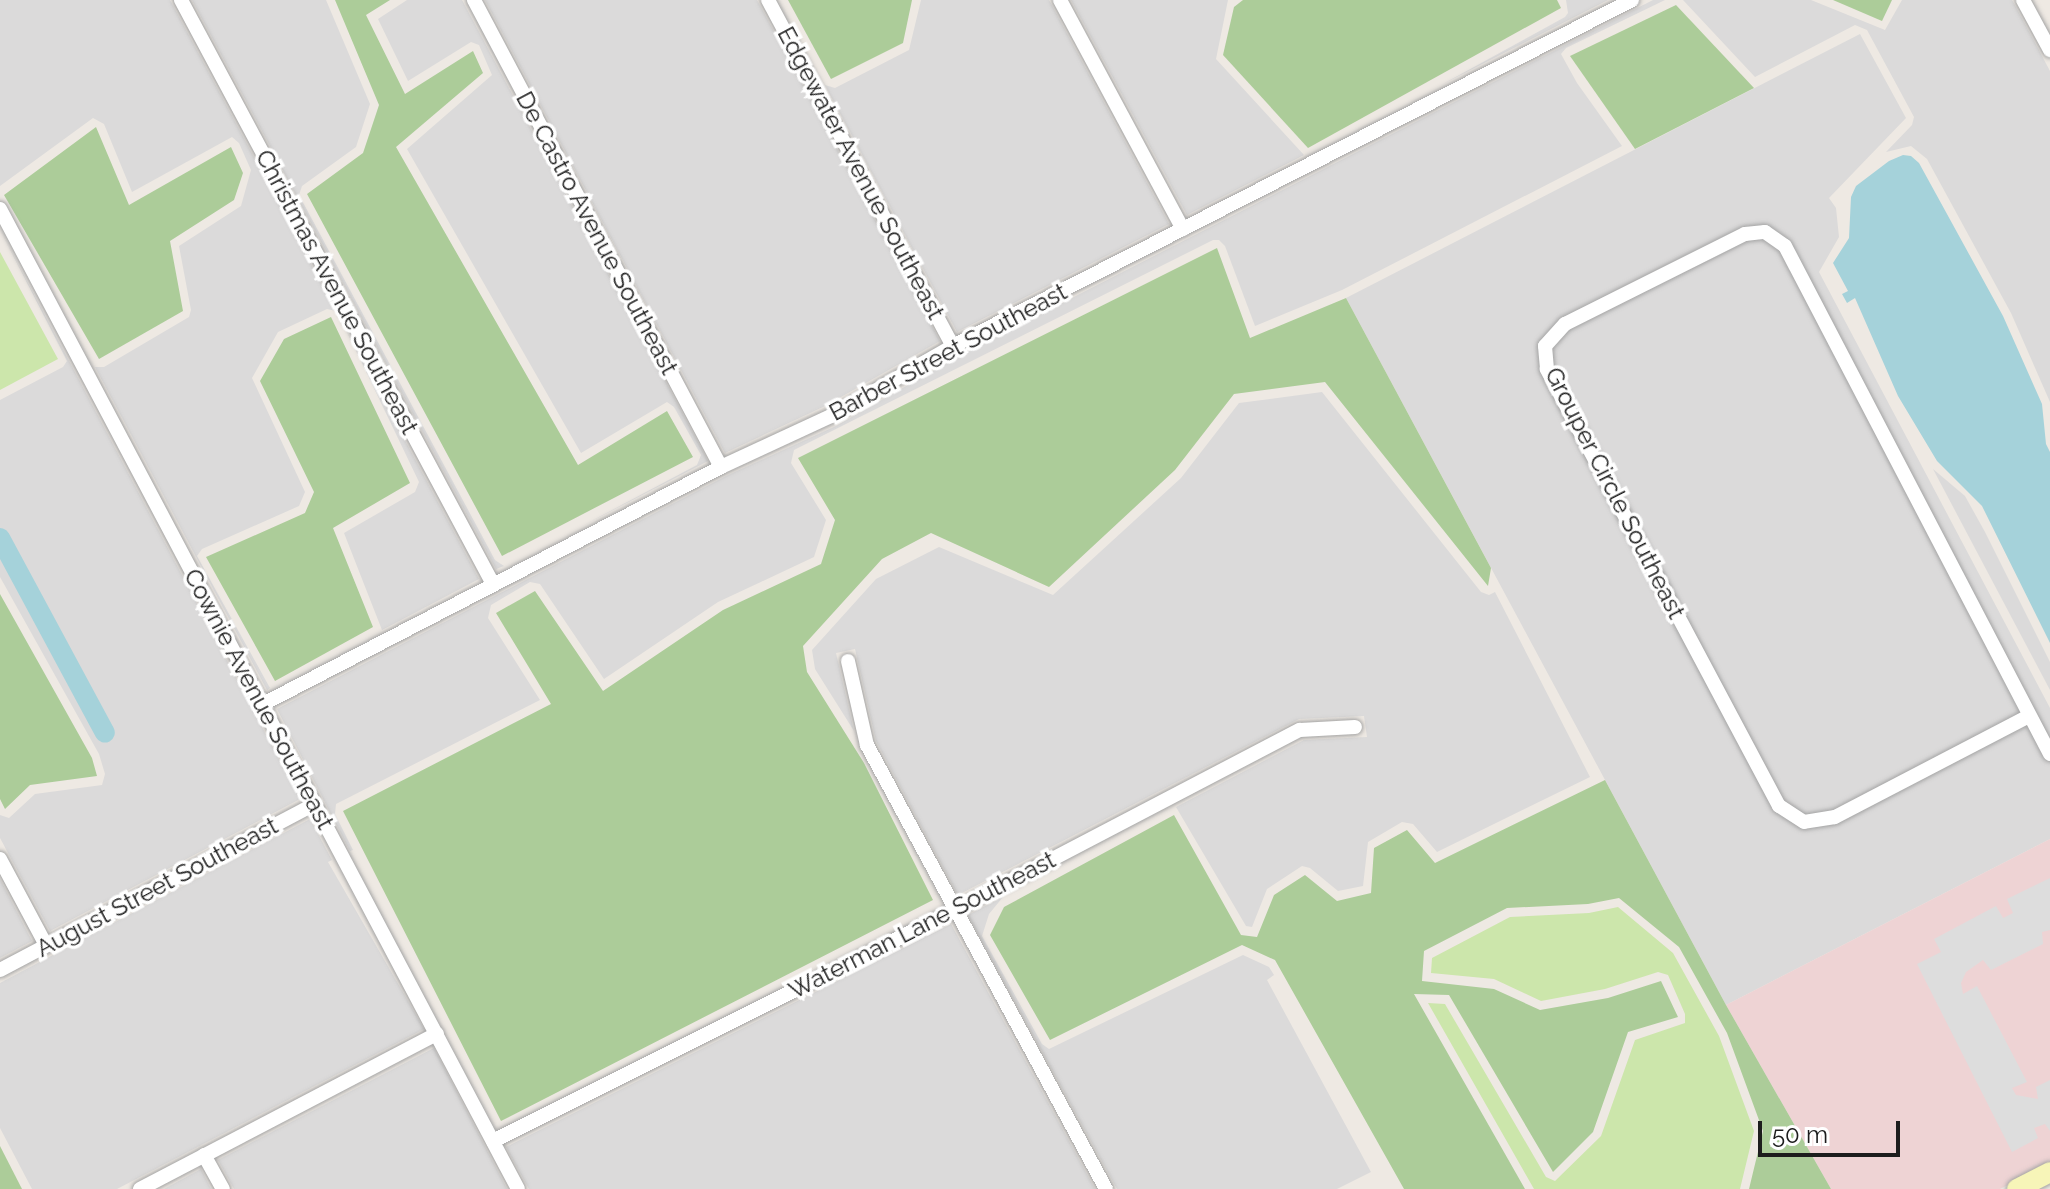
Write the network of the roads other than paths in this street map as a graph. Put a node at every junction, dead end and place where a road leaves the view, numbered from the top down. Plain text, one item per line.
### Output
1 (181, 0) edge
2 (474, 0) edge
3 (768, 0) edge
4 (1060, 0) edge
5 (1632, 0) edge
6 (2023, 0) edge
7 (2050, 50) edge
8 (0, 209) edge
9 (1183, 229) junction
10 (953, 346) junction
11 (721, 467) junction
12 (493, 584) junction
13 (848, 661) dead end
14 (263, 704) junction
15 (2029, 716) junction
16 (1355, 727) dead end
17 (2050, 754) edge
18 (313, 805) junction
19 (0, 859) edge
20 (955, 910) junction
21 (46, 945) junction
22 (0, 970) edge
23 (437, 1034) junction
24 (493, 1141) junction
25 (204, 1155) junction
26 (2050, 1172) edge
27 (140, 1189) edge
28 (223, 1189) edge
29 (518, 1189) edge
30 (1106, 1189) edge
31 (2017, 1189) edge

1 - 12 street, Christmas Avenue Southeast
2 - 11 street, De Castro Avenue Southeast
3 - 10 street, Edgewater Avenue Southeast
4 - 9 street
5 - 9 street, Barber Street Southeast
6 - 7 street
8 - 14 street, Cownie Avenue Southeast
9 - 10 street, Barber Street Southeast
10 - 11 street, Barber Street Southeast
11 - 12 street, Barber Street Southeast
12 - 14 street, Barber Street Southeast
13 - 20 street
14 - 18 street, Cownie Avenue Southeast
15 - 15 street, Grouper Circle Southeast
15 - 17 street, Grouper Circle Southeast
16 - 20 street, Waterman Lane Southeast
18 - 21 street, August Street Southeast
18 - 23 street, Cownie Avenue Southeast
19 - 21 street
20 - 24 street, Waterman Lane Southeast
20 - 30 street
21 - 22 street, August Street Southeast
23 - 24 street, Cownie Avenue Southeast
23 - 25 street
24 - 29 street, Cownie Avenue Southeast
25 - 27 street
25 - 28 street
26 - 31 main road

